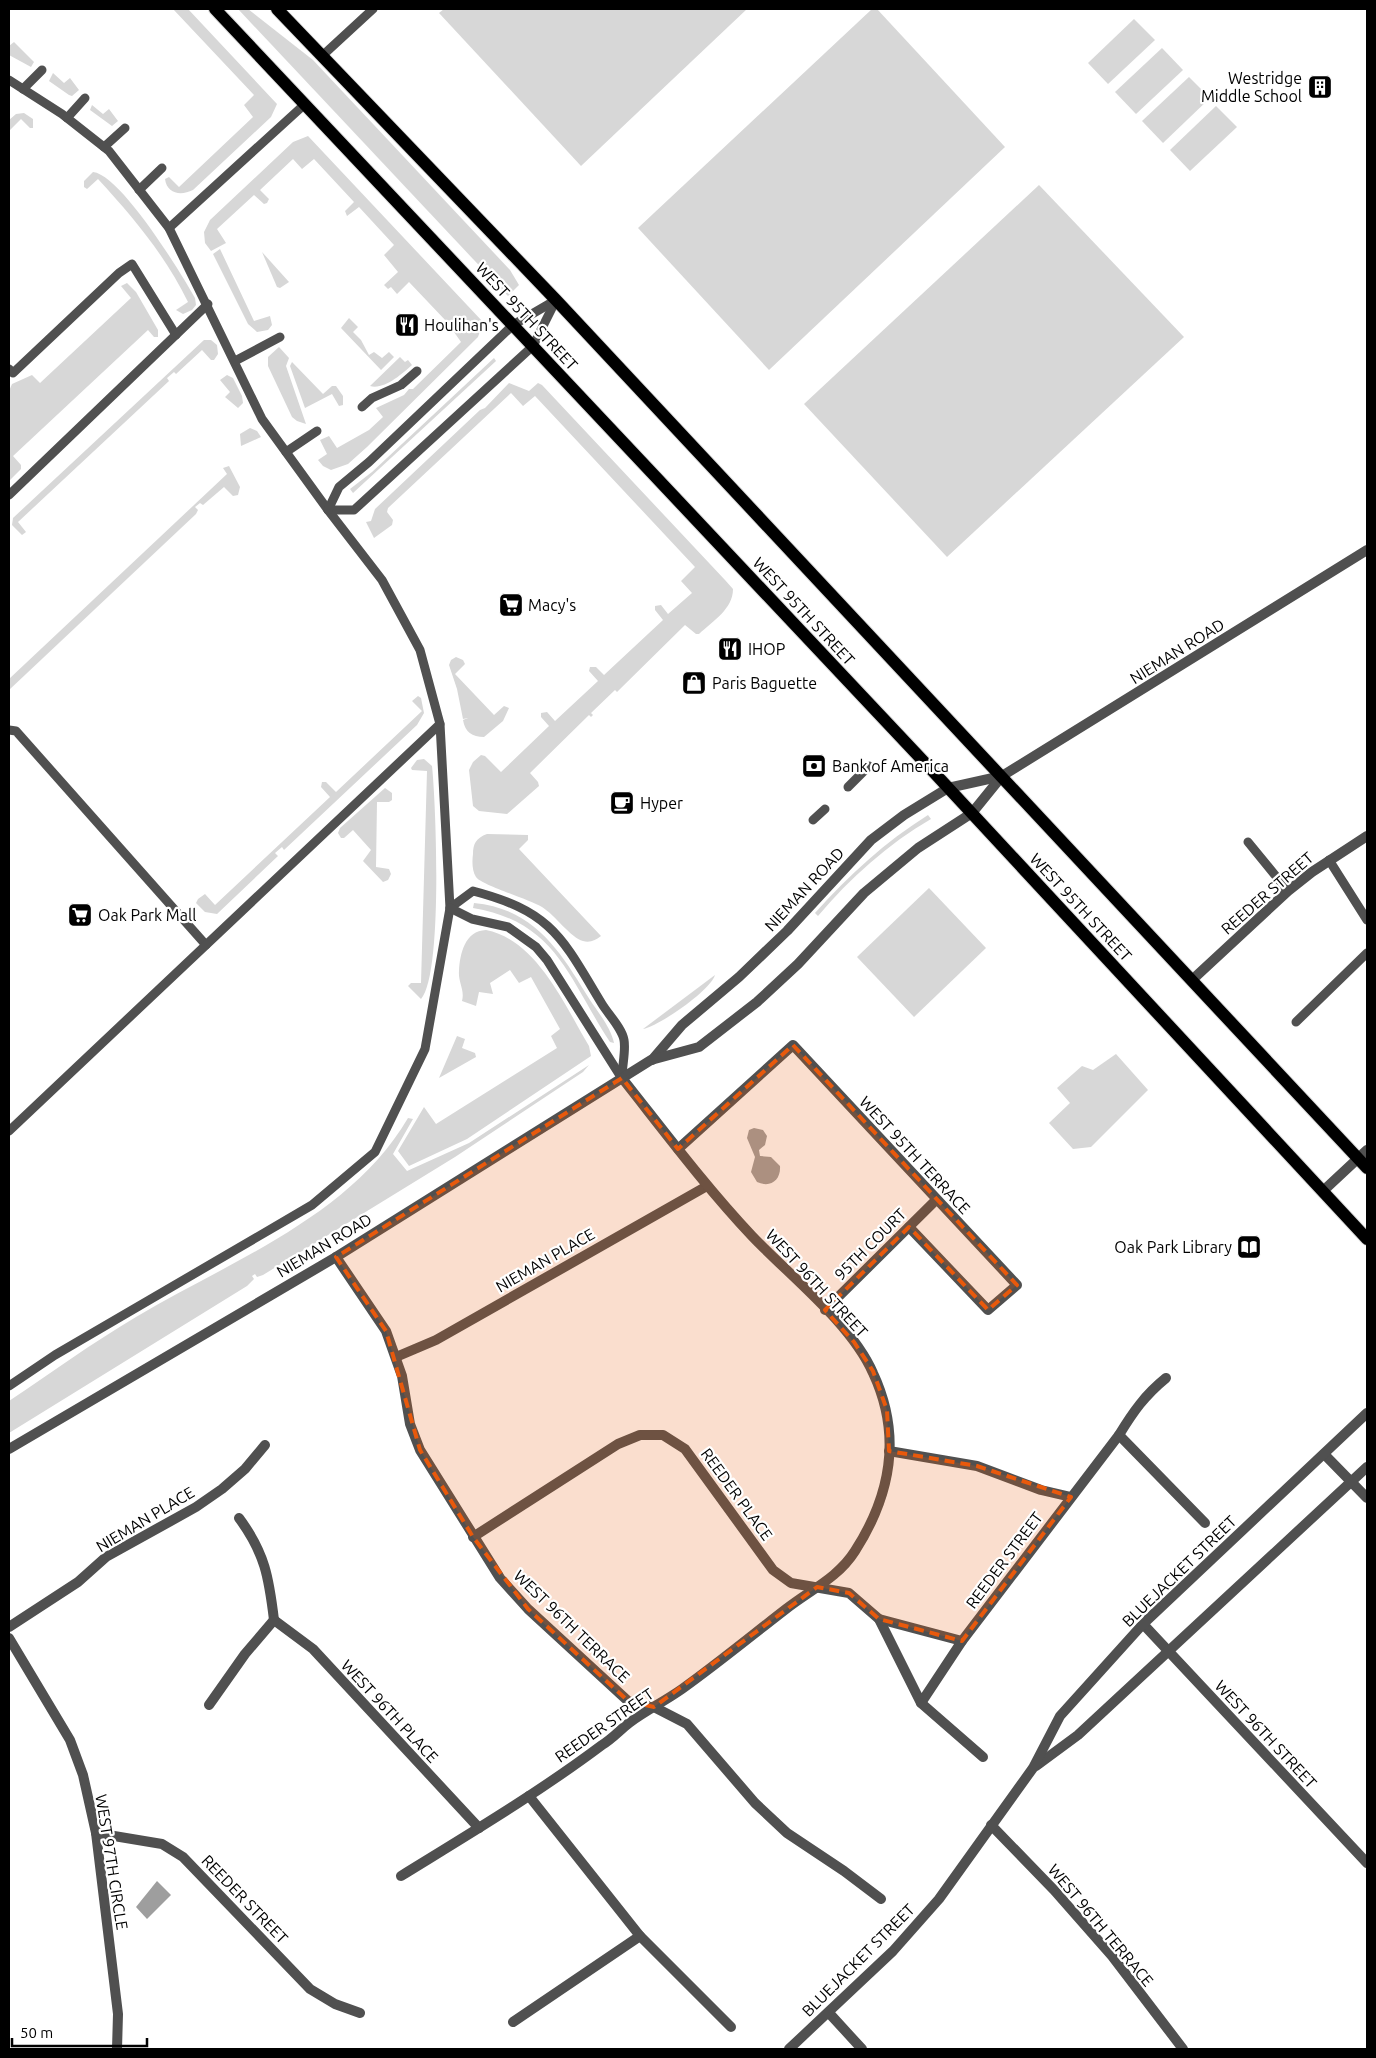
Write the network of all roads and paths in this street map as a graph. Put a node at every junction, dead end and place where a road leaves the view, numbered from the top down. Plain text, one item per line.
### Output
1 (215, 9) edge
2 (277, 9) edge
3 (373, 9) edge
4 (322, 56) junction
5 (42, 70) dead end
6 (9, 80) edge
7 (23, 89) junction
8 (85, 98) dead end
9 (305, 104) junction
10 (66, 118) junction
11 (125, 128) dead end
12 (104, 147) junction
13 (162, 168) dead end
14 (139, 190) junction
15 (169, 228) junction
16 (556, 300) junction
17 (208, 304) junction
18 (513, 325) junction
19 (176, 335) junction
20 (280, 337) dead end
21 (532, 346) junction
22 (235, 361) junction
23 (9, 369) edge
24 (417, 371) dead end
25 (362, 407) dead end
26 (317, 431) dead end
27 (286, 452) junction
28 (9, 495) edge
29 (328, 510) junction
30 (1367, 550) edge
31 (440, 724) junction
32 (9, 730) edge
33 (869, 766) dead end
34 (1002, 776) junction
35 (848, 787) dead end
36 (948, 788) junction
37 (825, 809) dead end
38 (972, 814) junction
39 (814, 820) dead end
40 (1367, 836) edge
41 (1248, 842) dead end
42 (1329, 860) junction
43 (1288, 891) junction
44 (450, 908) junction
45 (1367, 920) edge
46 (206, 945) junction
47 (1367, 953) edge
48 (1192, 980) junction
49 (1296, 1022) dead end
50 (651, 1060) junction
51 (622, 1078) junction
52 (9, 1131) edge
53 (678, 1149) junction
54 (1363, 1154) edge
55 (1367, 1168) edge
56 (708, 1186) junction
57 (1323, 1191) junction
58 (936, 1200) junction
59 (909, 1227) junction
60 (1367, 1239) edge
61 (336, 1257) junction
62 (825, 1310) junction
63 (396, 1357) junction
64 (1166, 1378) dead end
65 (9, 1386) edge
66 (1367, 1413) edge
67 (1119, 1435) junction
68 (265, 1445) dead end
69 (9, 1449) edge
70 (889, 1451) junction
71 (1324, 1454) junction
72 (1367, 1467) edge
73 (1351, 1482) junction
74 (1071, 1497) junction
75 (1367, 1498) edge
76 (239, 1518) dead end
77 (1205, 1524) dead end
78 (473, 1537) junction
79 (817, 1587) junction
80 (879, 1619) junction
81 (274, 1620) junction
82 (1143, 1624) junction
83 (9, 1627) edge
84 (9, 1638) edge
85 (962, 1641) junction
86 (1168, 1651) junction
87 (921, 1703) junction
88 (209, 1706) dead end
89 (654, 1708) junction
90 (984, 1757) dead end
91 (1033, 1768) junction
92 (529, 1796) junction
93 (991, 1825) junction
94 (479, 1828) junction
95 (96, 1833) junction
96 (1367, 1863) edge
97 (401, 1876) dead end
98 (881, 1899) dead end
99 (640, 1936) junction
100 (360, 2012) dead end
101 (828, 2013) junction
102 (513, 2022) dead end
103 (731, 2027) dead end
104 (117, 2049) edge
105 (789, 2049) edge
106 (862, 2049) edge
107 (1184, 2049) edge

1 - 9 main road, WEST 95TH STREET
2 - 4 main road, WEST 95TH STREET
3 - 4 lane
4 - 16 main road, WEST 95TH STREET
5 - 7 lane
6 - 7 lane
7 - 10 lane
8 - 10 lane
9 - 15 lane
9 - 18 main road, WEST 95TH STREET
10 - 12 lane
11 - 12 lane
12 - 14 lane
13 - 14 lane
14 - 15 lane
15 - 17 lane
16 - 18 lane
16 - 21 lane
16 - 34 main road, WEST 95TH STREET
17 - 19 lane
17 - 22 lane
18 - 21 main road, WEST 95TH STREET
18 - 29 lane
19 - 23 lane
19 - 28 lane
20 - 22 lane
21 - 29 lane
21 - 36 main road, WEST 95TH STREET
22 - 27 lane
24 - 25 lane
26 - 27 lane
27 - 29 lane
29 - 31 lane
30 - 34 street, NIEMAN ROAD
31 - 44 lane
31 - 46 lane
32 - 46 lane
33 - 35 lane
34 - 36 street, NIEMAN ROAD
34 - 38 street, NIEMAN ROAD
34 - 48 main road, WEST 95TH STREET
36 - 38 main road, WEST 95TH STREET
36 - 50 street, NIEMAN ROAD
37 - 39 lane
38 - 50 street, NIEMAN ROAD
38 - 57 main road, WEST 95TH STREET
40 - 42 street, REEDER STREET
41 - 43 lane
42 - 43 street, REEDER STREET
42 - 45 lane
43 - 48 street, REEDER STREET
44 - 51 lane
44 - 51 lane
44 - 65 lane
46 - 52 lane
47 - 49 lane
48 - 54 main road, WEST 95TH STREET
50 - 51 street, NIEMAN ROAD
51 - 53 street, WEST 96TH STREET
51 - 61 street, NIEMAN ROAD
53 - 56 street, WEST 96TH STREET
53 - 58 street, WEST 95TH TERRACE
54 - 55 main road, WEST 95TH STREET
54 - 57 street
56 - 62 street, WEST 96TH STREET
56 - 63 street, NIEMAN PLACE
57 - 60 main road, WEST 95TH STREET
58 - 59 street, 95TH COURT
58 - 59 street, WEST 95TH TERRACE
59 - 62 street, 95TH COURT
61 - 63 street, WEST 96TH TERRACE
61 - 69 street, NIEMAN ROAD
62 - 70 street, WEST 96TH STREET
63 - 78 street, WEST 96TH TERRACE
64 - 67 street
66 - 71 street, BLUEJACKET STREET
67 - 74 street
67 - 77 street
68 - 83 street, NIEMAN PLACE
70 - 74 street
70 - 79 street, REEDER STREET
71 - 73 street
71 - 82 street, BLUEJACKET STREET
72 - 73 street, BLUEJACKET STREET
73 - 75 street
73 - 86 street, BLUEJACKET STREET
74 - 85 street, REEDER STREET
76 - 81 street
78 - 79 street, REEDER PLACE
78 - 89 street, WEST 96TH TERRACE
79 - 80 street
79 - 89 street, REEDER STREET
80 - 85 street
80 - 87 street
81 - 88 street
81 - 94 street, WEST 96TH PLACE
82 - 86 street, WEST 96TH STREET
82 - 91 street, BLUEJACKET STREET
84 - 95 street, WEST 97TH CIRCLE
85 - 87 street, REEDER STREET
86 - 91 street, BLUEJACKET STREET
86 - 96 street, WEST 96TH STREET
87 - 90 street
89 - 92 street, REEDER STREET
89 - 98 street, WEST 96TH TERRACE
91 - 93 street, BLUEJACKET STREET
92 - 94 street, REEDER STREET
92 - 99 street
93 - 101 street, BLUEJACKET STREET
93 - 107 street, WEST 96TH TERRACE
94 - 97 street, REEDER STREET
95 - 100 street, REEDER STREET
95 - 104 street, WEST 97TH CIRCLE
99 - 102 street
99 - 103 street
101 - 105 street, BLUEJACKET STREET
101 - 106 street

